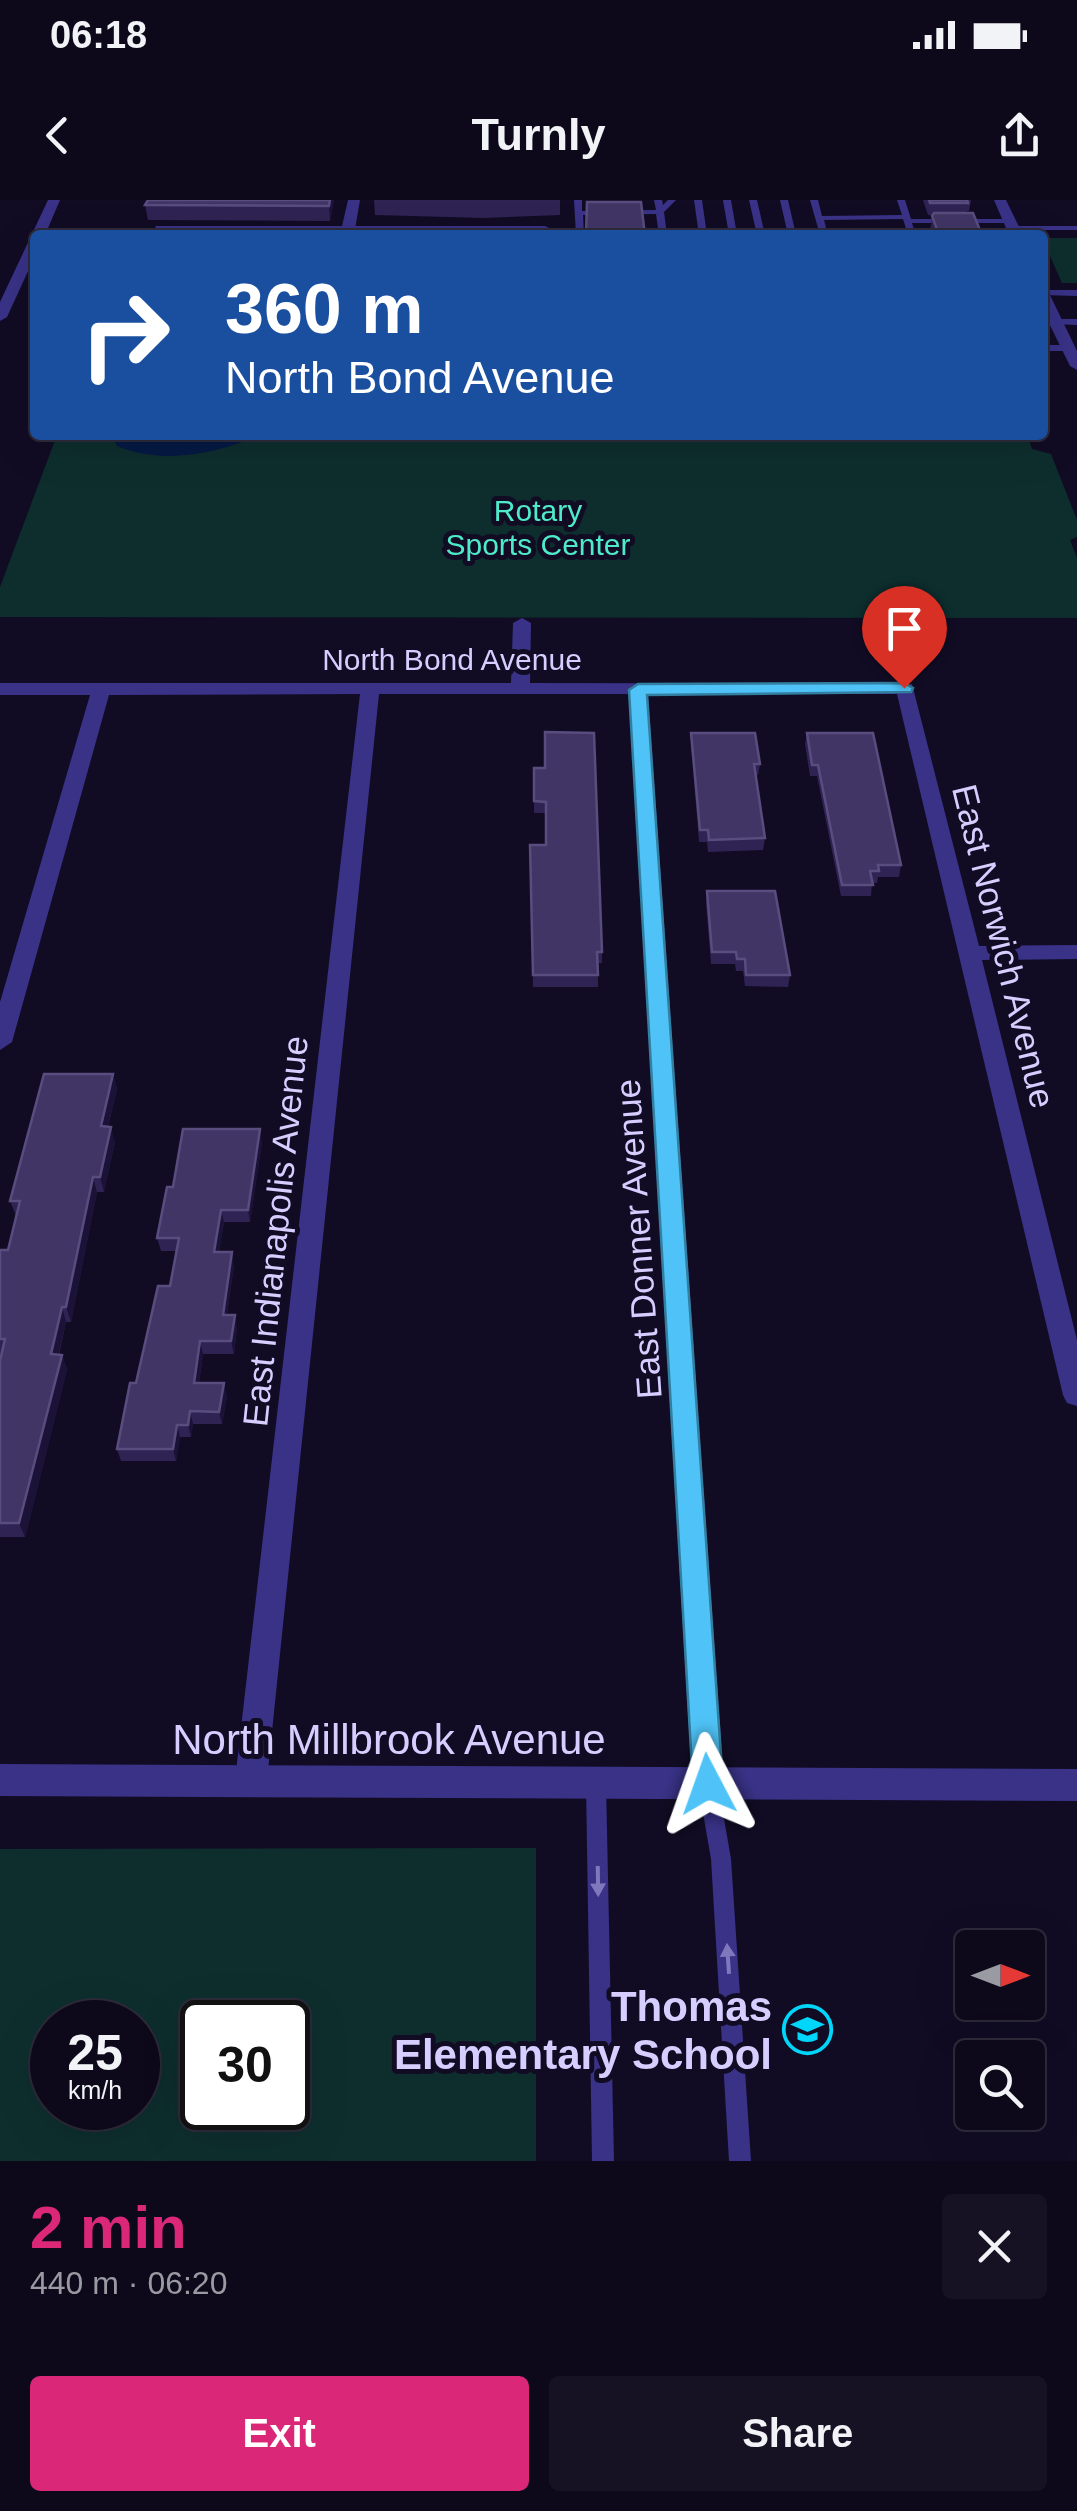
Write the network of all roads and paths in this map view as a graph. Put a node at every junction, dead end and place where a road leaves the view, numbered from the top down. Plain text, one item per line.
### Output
1 (54, 200) edge
2 (354, 200) edge
3 (578, 200) edge
4 (658, 200) edge
5 (672, 200) edge
6 (698, 200) edge
7 (728, 200) edge
8 (753, 200) edge
9 (784, 200) edge
10 (814, 200) edge
11 (901, 200) edge
12 (1000, 200) edge
13 (579, 212) junction
14 (660, 212) junction
15 (820, 218) junction
16 (864, 218) junction
17 (907, 219) junction
18 (1013, 228) edge
19 (1077, 228) edge
20 (40, 230) edge
21 (158, 230) edge
22 (236, 230) edge
23 (347, 230) edge
24 (514, 230) edge
25 (545, 230) edge
26 (580, 230) edge
27 (662, 230) edge
28 (702, 230) edge
29 (732, 230) edge
30 (761, 230) edge
31 (791, 230) edge
32 (823, 230) edge
33 (868, 230) edge
34 (910, 230) edge
35 (30, 251) edge
36 (1048, 293) edge
37 (1077, 293) edge
38 (1048, 304) edge
39 (0, 316) edge
40 (1056, 322) junction
41 (1077, 322) edge
42 (1048, 348) edge
43 (1068, 348) junction
44 (1077, 366) edge
45 (522, 623) dead end
46 (904, 688) joint
47 (0, 689) edge
48 (520, 689) junction
49 (101, 690) junction
50 (370, 690) junction
51 (638, 690) junction
52 (1077, 952) edge
53 (970, 953) junction
54 (0, 1042) edge
55 (1077, 1395) edge
56 (0, 1780) edge
57 (251, 1780) junction
58 (596, 1783) junction
59 (708, 1784) junction
60 (1077, 1785) edge
61 (603, 2161) edge
62 (740, 2161) edge

1 - 20 street
2 - 23 street
3 - 13 lane
4 - 14 lane
5 - 14 lane
6 - 28 lane
7 - 29 lane
8 - 30 lane
9 - 31 lane
10 - 15 lane
11 - 17 lane
12 - 18 street
13 - 14 lane
13 - 26 lane
14 - 27 lane
15 - 16 lane
15 - 32 lane
16 - 17 lane
16 - 33 lane
17 - 18 lane
17 - 34 lane
18 - 19 lane
21 - 22 lane
24 - 25 lane
35 - 39 street
36 - 37 lane
38 - 40 street
40 - 41 lane
40 - 43 street
42 - 43 lane
43 - 44 street
45 - 48 street
46 - 51 street, North Bond Avenue
46 - 53 street, East Norwich Avenue
47 - 49 street, North Bond Avenue
48 - 50 street, North Bond Avenue
48 - 51 street, North Bond Avenue
49 - 50 street, North Bond Avenue
49 - 54 street
50 - 57 street, East Indianapolis Avenue
51 - 59 street, East Donner Avenue
52 - 53 street
53 - 55 street, East Norwich Avenue
56 - 57 street, North Millbrook Avenue
57 - 58 street, North Millbrook Avenue
58 - 59 street, North Millbrook Avenue
58 -> 61 lane
59 - 60 street, North Millbrook Avenue
62 -> 59 lane

